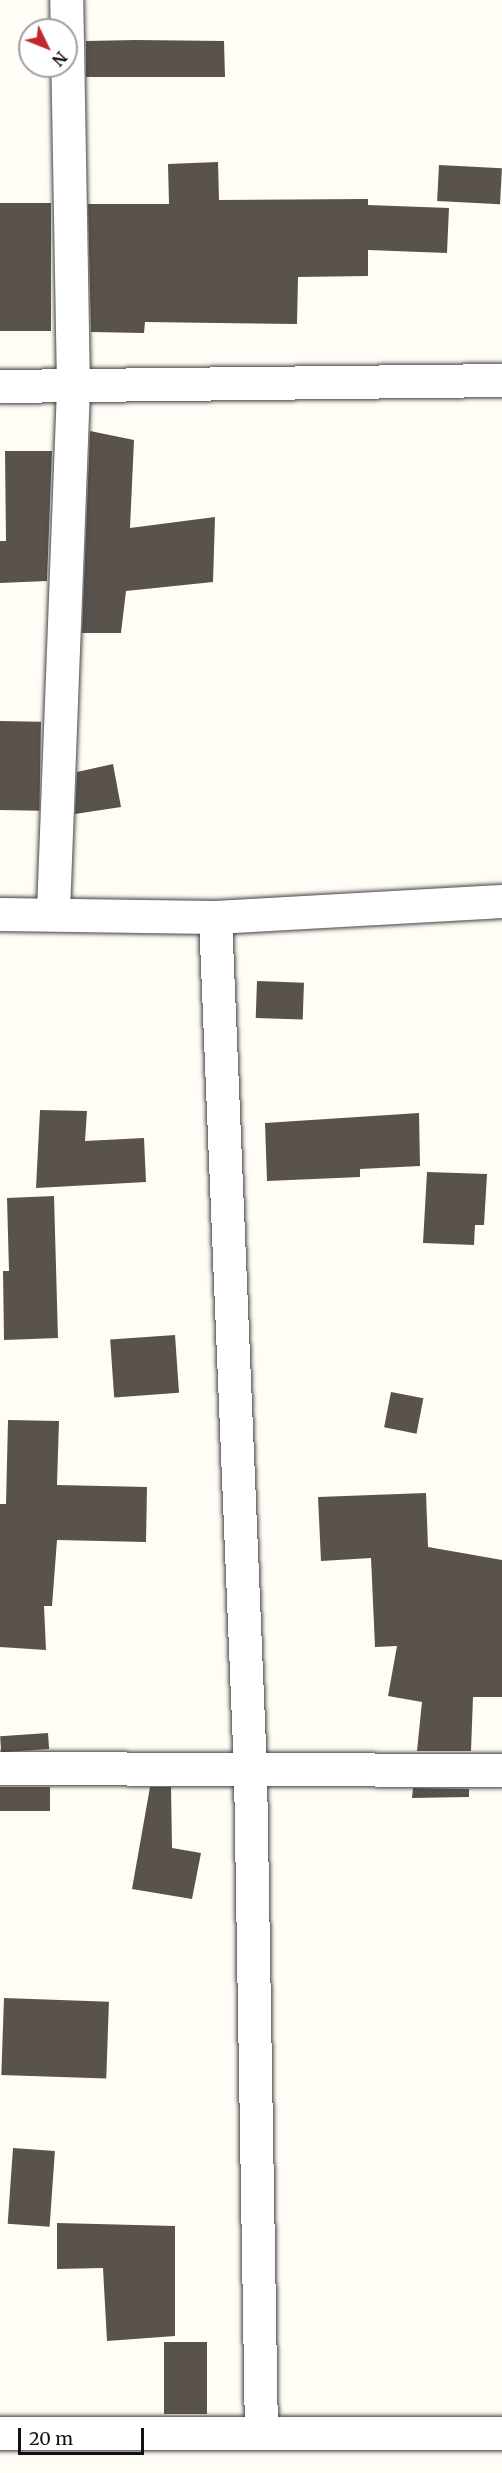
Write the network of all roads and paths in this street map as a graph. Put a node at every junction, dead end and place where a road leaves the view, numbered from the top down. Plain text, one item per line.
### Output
1 (66, 0) edge
2 (502, 380) edge
3 (0, 386) edge
4 (73, 387) junction
5 (502, 901) edge
6 (53, 911) junction
7 (0, 914) edge
8 (215, 917) junction
9 (0, 1768) edge
10 (250, 1770) junction
11 (502, 1770) edge
12 (261, 2432) junction
13 (0, 2433) edge
14 (502, 2433) edge

1 - 4 street
2 - 4 street
3 - 4 street
4 - 6 street
5 - 8 street
6 - 7 street
6 - 8 street
8 - 10 street
9 - 10 street
10 - 11 street
10 - 12 street
12 - 13 street
12 - 14 street

